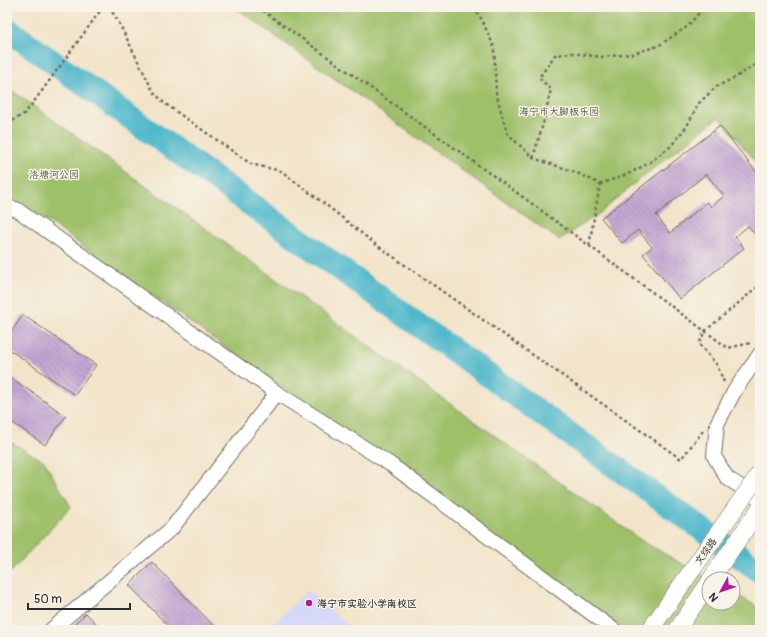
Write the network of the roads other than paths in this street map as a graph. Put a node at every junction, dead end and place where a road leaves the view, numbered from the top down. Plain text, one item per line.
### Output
1 (7, 208) edge
2 (758, 348) edge
3 (277, 393) junction
4 (760, 473) edge
5 (760, 500) edge
6 (760, 508) edge
7 (717, 571) edge
8 (701, 594) edge
9 (51, 630) edge
10 (614, 630) edge
11 (650, 630) edge
12 (677, 630) edge

1 - 3 street
2 - 5 street
3 - 9 street
3 - 10 street
4 - 11 main road, 文综路, bridge
6 - 7 main road
8 - 12 main road

